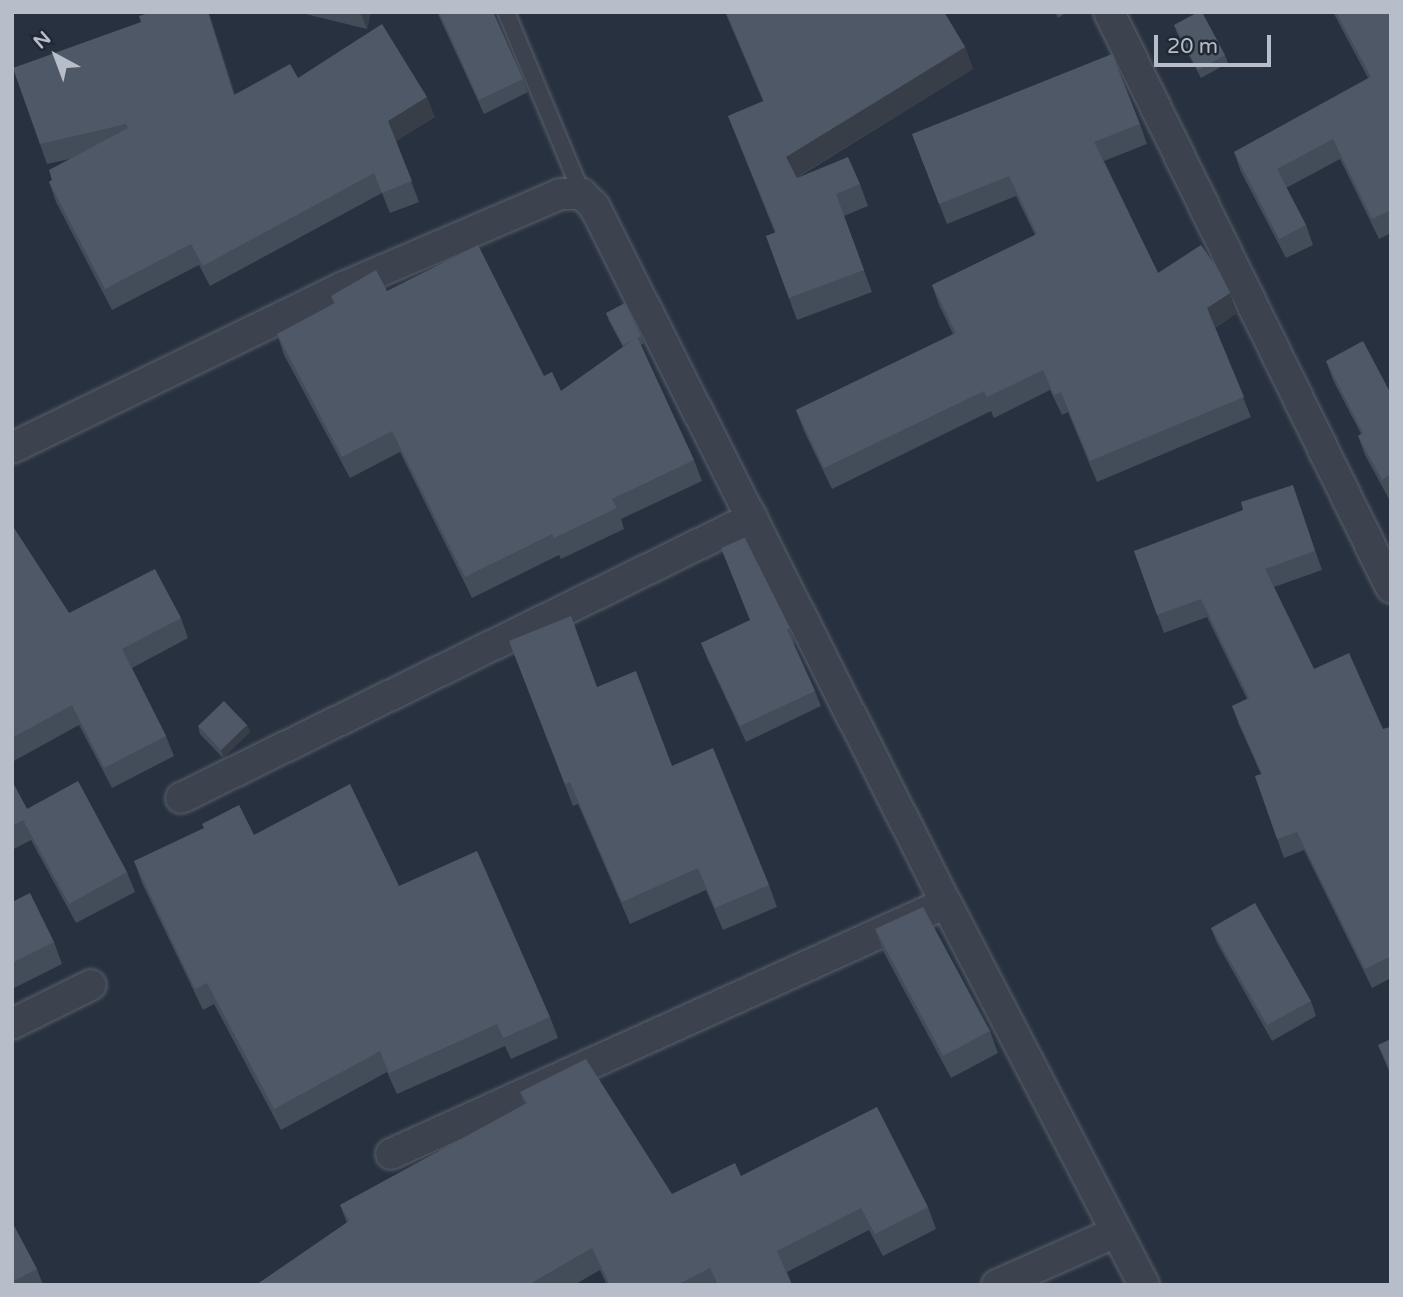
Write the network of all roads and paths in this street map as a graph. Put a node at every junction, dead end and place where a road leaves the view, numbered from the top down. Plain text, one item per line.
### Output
1 (506, 12) edge
2 (1109, 12) edge
3 (582, 194) junction
4 (12, 449) edge
5 (752, 519) junction
6 (1391, 588) edge
7 (181, 798) dead end
8 (946, 903) junction
9 (91, 985) dead end
10 (12, 1024) edge
11 (391, 1154) dead end
12 (1116, 1232) junction
13 (997, 1285) edge
14 (1143, 1285) edge

1 - 3 lane
2 - 6 street
3 - 4 street
3 - 5 street
5 - 7 street
5 - 8 street
8 - 11 street
8 - 12 street
9 - 10 street
12 - 13 street
12 - 14 street

